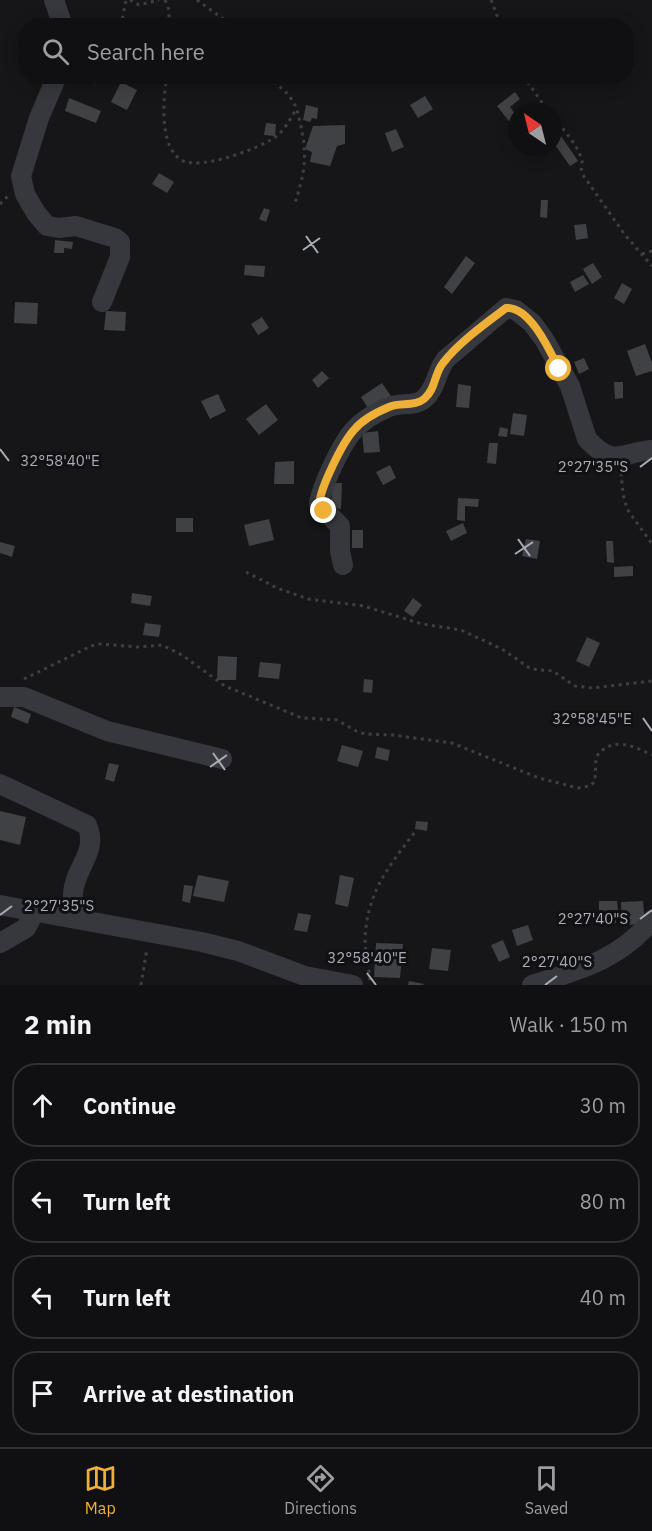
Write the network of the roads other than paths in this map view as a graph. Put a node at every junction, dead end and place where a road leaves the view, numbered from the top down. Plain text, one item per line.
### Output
1 (54, 0) edge
2 (60, 18) edge
3 (54, 84) edge
4 (102, 302) dead end
5 (652, 450) edge
6 (343, 565) dead end
7 (0, 696) edge
8 (222, 759) dead end
9 (0, 784) edge
10 (0, 905) edge
11 (35, 911) junction
12 (77, 918) junction
13 (652, 920) edge
14 (0, 943) edge
15 (353, 985) edge
16 (532, 985) edge

1 - 2 street
3 - 4 street
5 - 6 street
7 - 8 street
9 - 12 street
10 - 11 street
11 - 12 street
11 - 14 street
12 - 15 street
13 - 16 street

